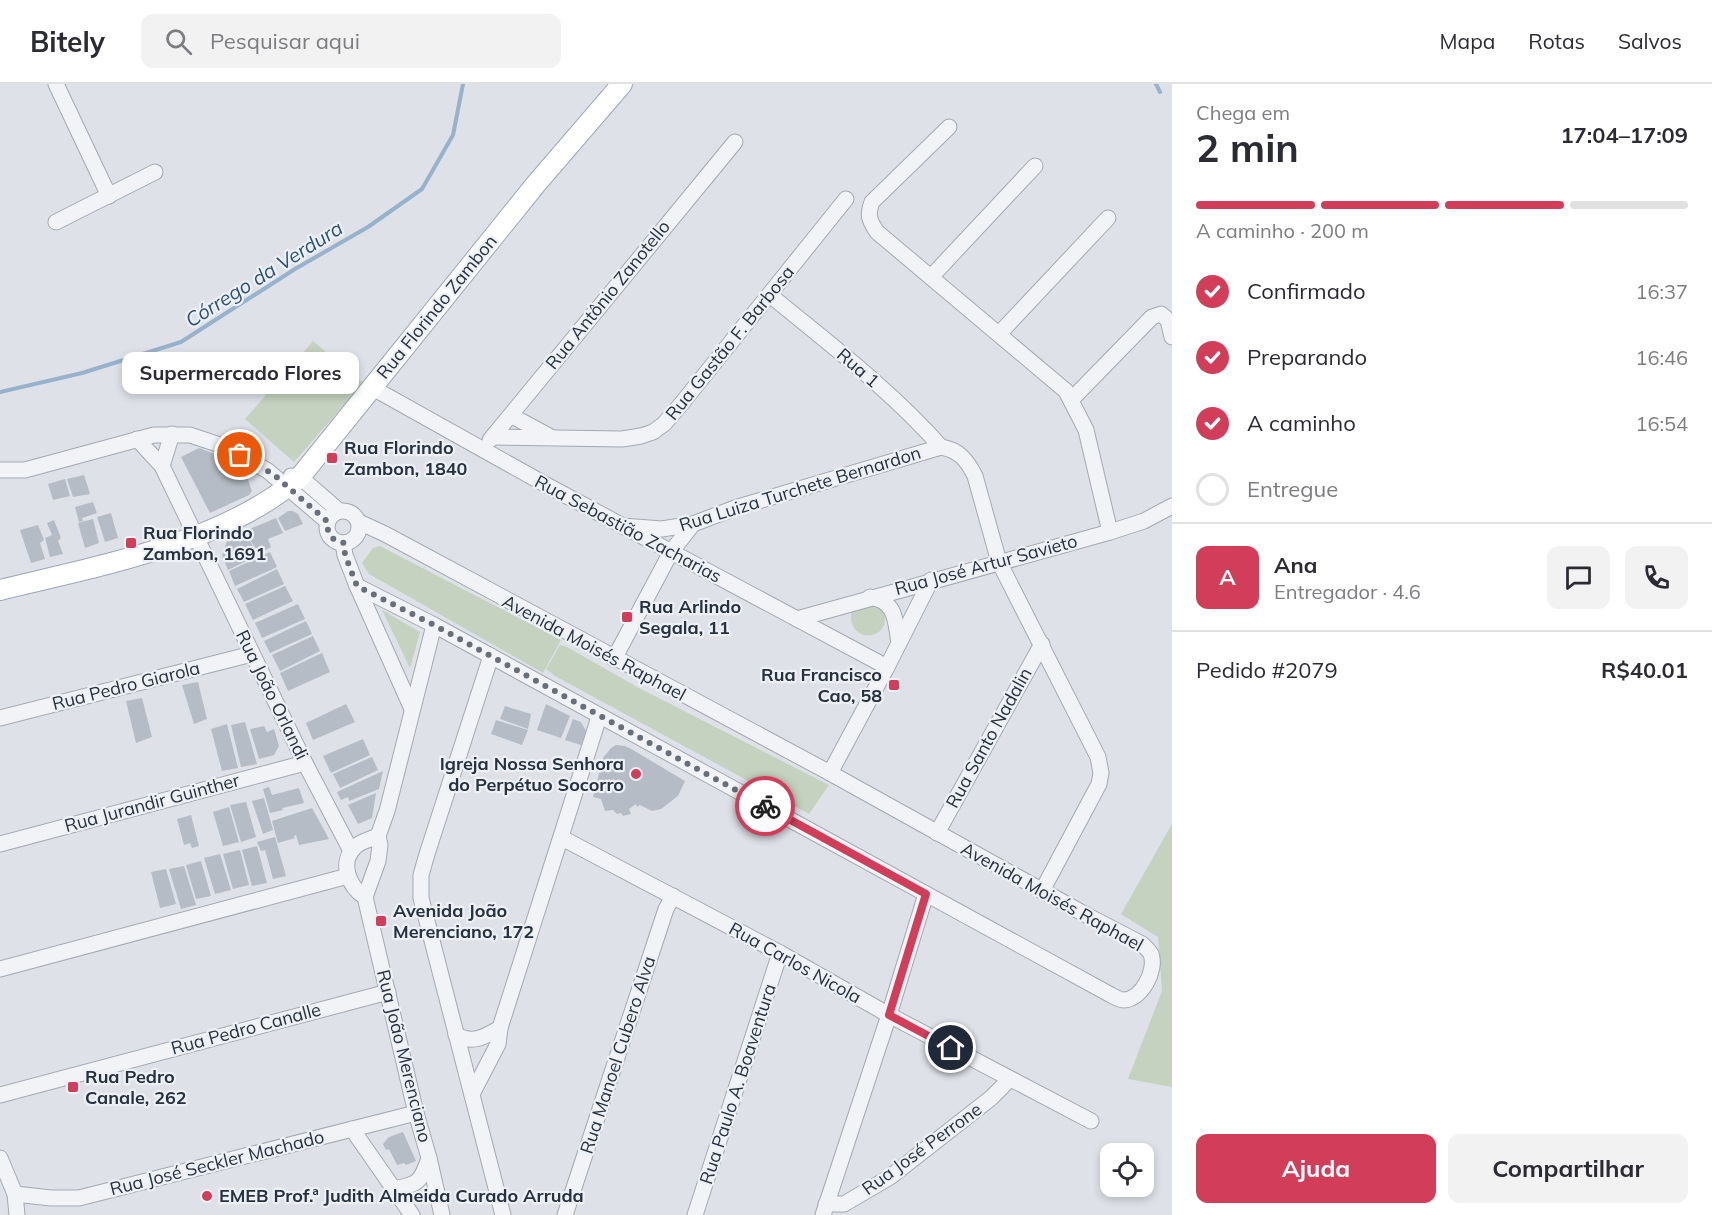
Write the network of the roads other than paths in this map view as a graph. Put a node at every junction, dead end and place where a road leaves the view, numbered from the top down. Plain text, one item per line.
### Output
1 (56, 84) edge
2 (622, 84) edge
3 (948, 127) dead end
4 (735, 142) dead end
5 (1035, 166) dead end
6 (155, 172) dead end
7 (109, 196) junction
8 (846, 199) dead end
9 (1108, 218) dead end
10 (56, 222) dead end
11 (931, 277) junction
12 (770, 295) junction
13 (999, 334) junction
14 (1172, 337) edge
15 (371, 387) junction
16 (1071, 400) junction
17 (512, 416) junction
18 (172, 434) junction
19 (494, 437) junction
20 (551, 437) junction
21 (138, 440) junction
22 (941, 447) junction
23 (481, 449) junction
24 (162, 466) junction
25 (0, 471) edge
26 (287, 479) junction
27 (1172, 506) edge
28 (339, 511) junction
29 (328, 522) junction
30 (359, 522) junction
31 (693, 524) junction
32 (622, 526) junction
33 (1110, 532) junction
34 (197, 536) junction
35 (344, 543) junction
36 (671, 552) junction
37 (999, 562) junction
38 (931, 580) junction
39 (357, 586) junction
40 (0, 590) edge
41 (870, 597) junction
42 (797, 619) junction
43 (434, 625) junction
44 (899, 643) junction
45 (1042, 644) junction
46 (252, 654) junction
47 (491, 656) junction
48 (614, 659) junction
49 (887, 667) junction
50 (412, 709) junction
51 (599, 717) junction
52 (0, 718) edge
53 (305, 762) junction
54 (830, 773) junction
55 (937, 833) junction
56 (378, 836) junction
57 (562, 838) junction
58 (0, 844) edge
59 (351, 851) junction
60 (348, 876) junction
61 (1042, 891) junction
62 (926, 894) junction
63 (673, 896) junction
64 (365, 897) junction
65 (780, 953) junction
66 (0, 969) edge
67 (388, 992) junction
68 (889, 1015) junction
69 (500, 1028) junction
70 (456, 1035) junction
71 (1010, 1079) junction
72 (472, 1094) junction
73 (0, 1095) edge
74 (416, 1113) junction
75 (1091, 1121) dead end
76 (352, 1129) junction
77 (0, 1158) edge
78 (429, 1158) junction
79 (393, 1189) junction
80 (15, 1194) junction
81 (825, 1210) edge
82 (17, 1215) edge
83 (412, 1215) edge
84 (442, 1215) edge
85 (503, 1215) edge
86 (565, 1215) edge
87 (695, 1215) edge

1 - 7 street
2 - 15 main road, Rua Florindo Zambon
3 - 11 street
4 - 17 street, Rua Antônio Zanotello
5 - 11 street
6 - 7 street
7 - 10 street
8 - 12 street, Rua Gastão F. Barbosa
9 - 13 street
11 - 13 street
12 - 20 street, Rua Gastão F. Barbosa
12 - 22 street, Rua 1
13 - 16 street
14 - 16 street
15 - 23 street, Rua Sebastião Zacharias
15 - 26 main road, Rua Florindo Zambon
16 - 33 street
17 - 19 street, Rua Antônio Zanotello
17 - 20 street
18 - 21 street
18 - 24 street
18 - 26 street
19 - 20 street, Rua Gastão F. Barbosa
19 - 23 street, Rua Antônio Zanotello
21 - 24 street, Rua João Orlandi
21 - 25 street
22 - 31 street, Rua Luiza Turchete Bernardon
22 - 37 street, Rua 1
23 - 32 street, Rua Sebastião Zacharias
24 - 34 street, Rua João Orlandi
26 - 28 street
26 - 29 street
26 - 34 main road, Rua Florindo Zambon
27 - 33 street, Rua José Artur Savieto
28 - 29 street
28 - 30 street
29 - 35 street
30 - 35 street
30 - 48 street, Avenida Moisés Raphael
31 - 32 street, Rua Luiza Turchete Bernardon
31 - 36 street
32 - 36 street, Rua Sebastião Zacharias
33 - 37 street, Rua José Artur Savieto
34 - 40 main road, Rua Florindo Zambon
34 - 46 street, Rua João Orlandi
35 - 39 street
36 - 42 street, Rua Sebastião Zacharias
36 - 48 street
37 - 38 street, Rua José Artur Savieto
37 - 45 street, Rua 1
38 - 41 street, Rua José Artur Savieto
38 - 44 street
39 - 43 street, Avenida Moisés Raphael
39 - 50 street
41 - 42 street, Rua José Artur Savieto
41 - 44 street
42 - 49 street, Rua Sebastião Zacharias
43 - 47 street, Avenida Moisés Raphael
43 - 50 street
44 - 49 street
45 - 55 street, Rua Santo Nadalin
45 - 61 street, Rua 1
46 - 52 street, Rua Pedro Giarola
46 - 53 street, Rua João Orlandi
47 - 51 street, Avenida Moisés Raphael
47 - 70 street
48 - 54 street, Avenida Moisés Raphael
49 - 54 street
50 - 56 street
51 - 57 street
51 - 62 street, Avenida Moisés Raphael
53 - 58 street, Rua Jurandir Guinther
53 - 59 street, Rua João Orlandi
54 - 55 street, Avenida Moisés Raphael
55 - 61 street, Avenida Moisés Raphael
56 - 59 street
56 - 64 street
57 - 63 street, Rua Carlos Nicola
57 - 69 street
59 - 60 street
60 - 64 street, Rua João Merenciano
60 - 66 street
61 - 62 street, Avenida Moisés Raphael
62 - 68 street
63 - 65 street, Rua Carlos Nicola
63 - 86 street, Rua Manoel Cubero Alva
64 - 67 street, Rua João Merenciano
65 - 68 street, Rua Carlos Nicola
65 - 87 street, Rua Paulo A. Boaventura
67 - 73 street, Rua Pedro Canalle
67 - 74 street, Rua João Merenciano
68 - 71 street, Rua Carlos Nicola
68 - 81 street
69 - 70 street
69 - 72 street
70 - 72 street
71 - 75 street, Rua Carlos Nicola
71 - 81 street, Rua José Perrone
72 - 85 street
74 - 76 street, Rua José Seckler Machado
74 - 78 street, Rua João Merenciano
76 - 79 street
76 - 80 street, Rua José Seckler Machado
77 - 80 street
78 - 79 street
78 - 84 street, Rua João Merenciano
79 - 83 street
80 - 82 street

